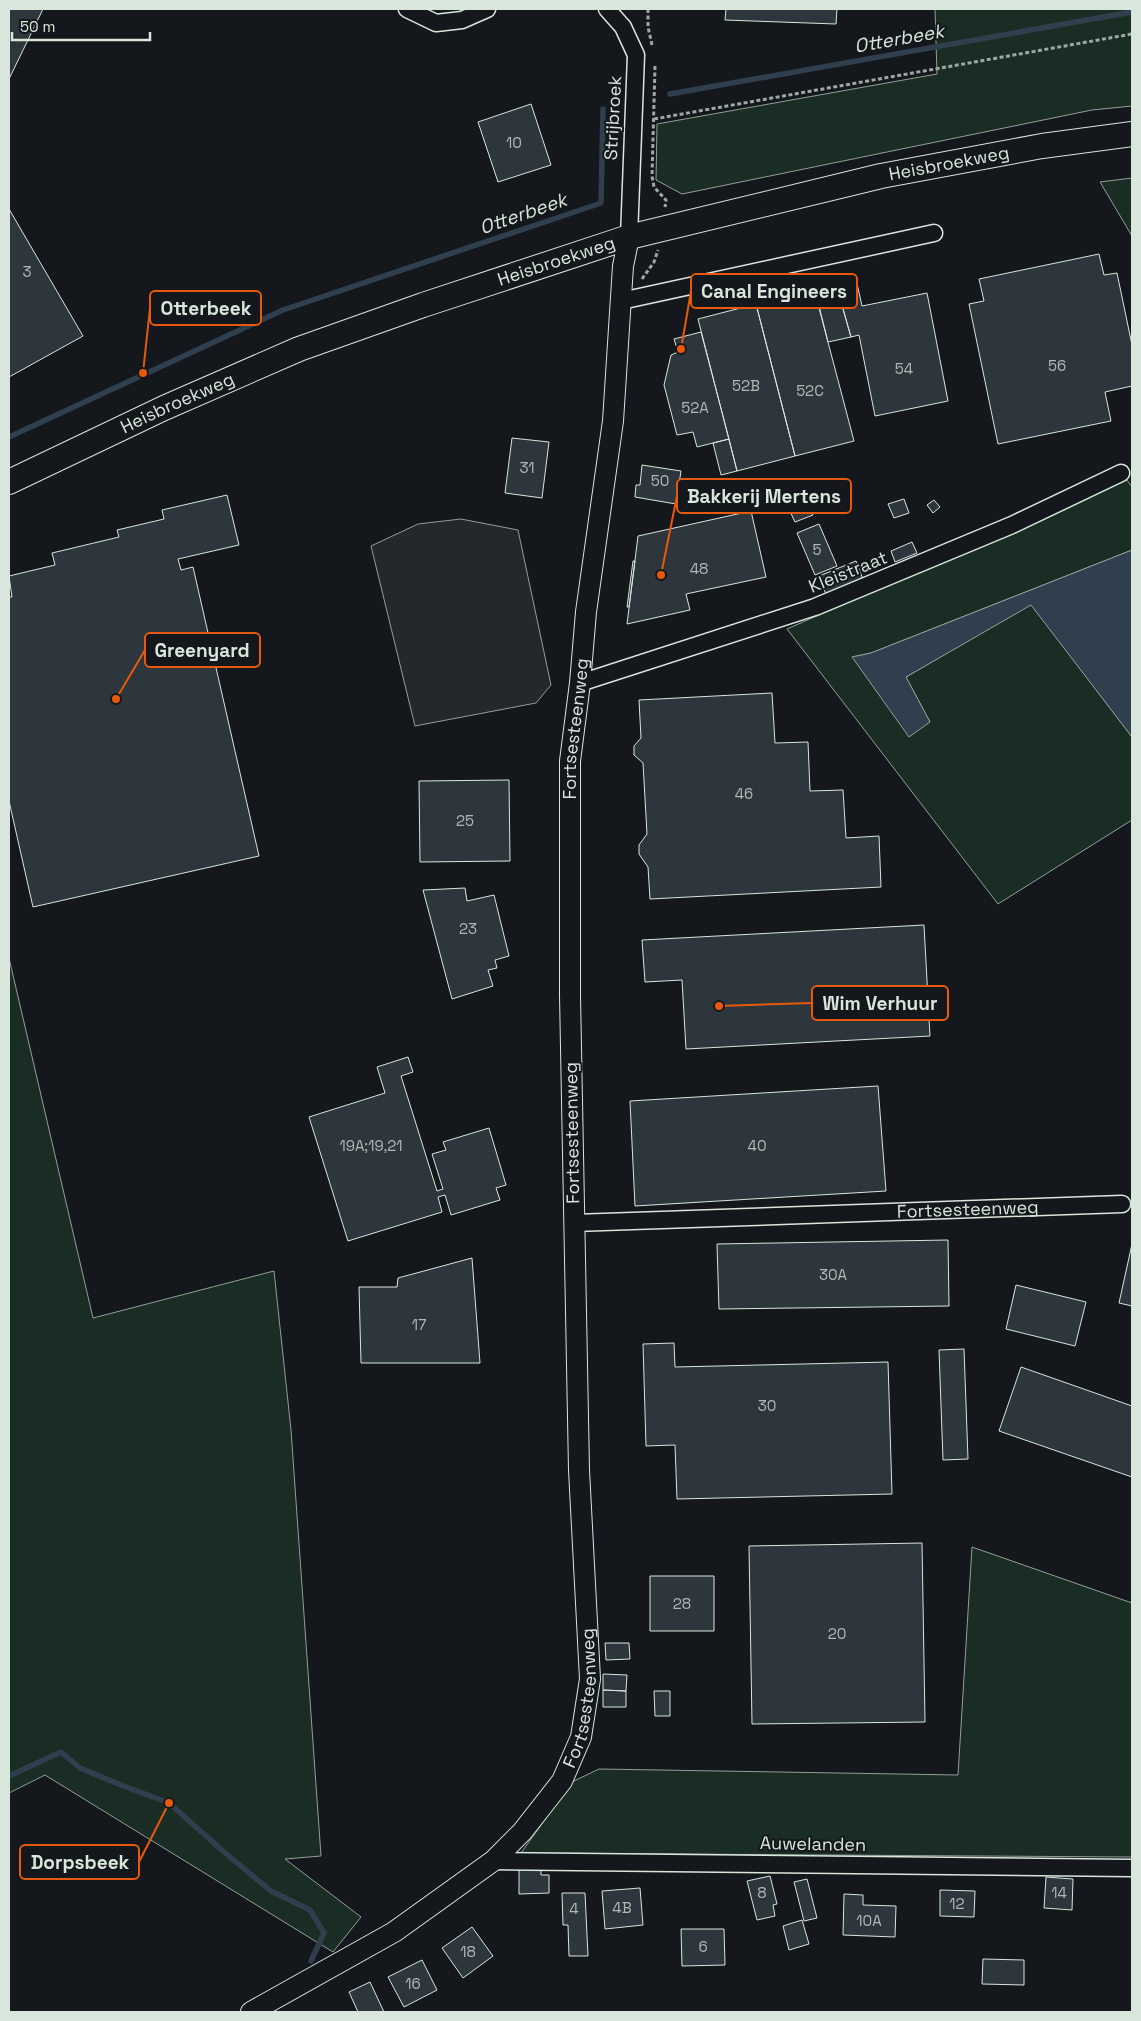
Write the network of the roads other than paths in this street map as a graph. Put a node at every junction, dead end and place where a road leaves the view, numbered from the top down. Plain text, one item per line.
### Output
1 (407, 9) edge
2 (487, 9) edge
3 (607, 9) edge
4 (1132, 134) edge
5 (934, 233) dead end
6 (629, 237) junction
7 (621, 301) junction
8 (1121, 473) dead end
9 (9, 482) edge
10 (580, 683) junction
11 (1122, 1204) dead end
12 (574, 1223) junction
13 (493, 1861) junction
14 (1132, 1868) edge
15 (258, 2011) edge

1 - 2 street
3 - 6 street, Strijbroek
4 - 6 main road, Heisbroekweg
5 - 7 street
6 - 7 street, Fortsesteenweg
6 - 9 main road, Heisbroekweg
7 - 10 street, Fortsesteenweg
8 - 10 street, Kleistraat
10 - 12 street, Fortsesteenweg
11 - 12 street, Fortsesteenweg
12 - 13 street, Fortsesteenweg
13 - 14 street, Auwelanden
13 - 15 street, Fortsesteenweg

